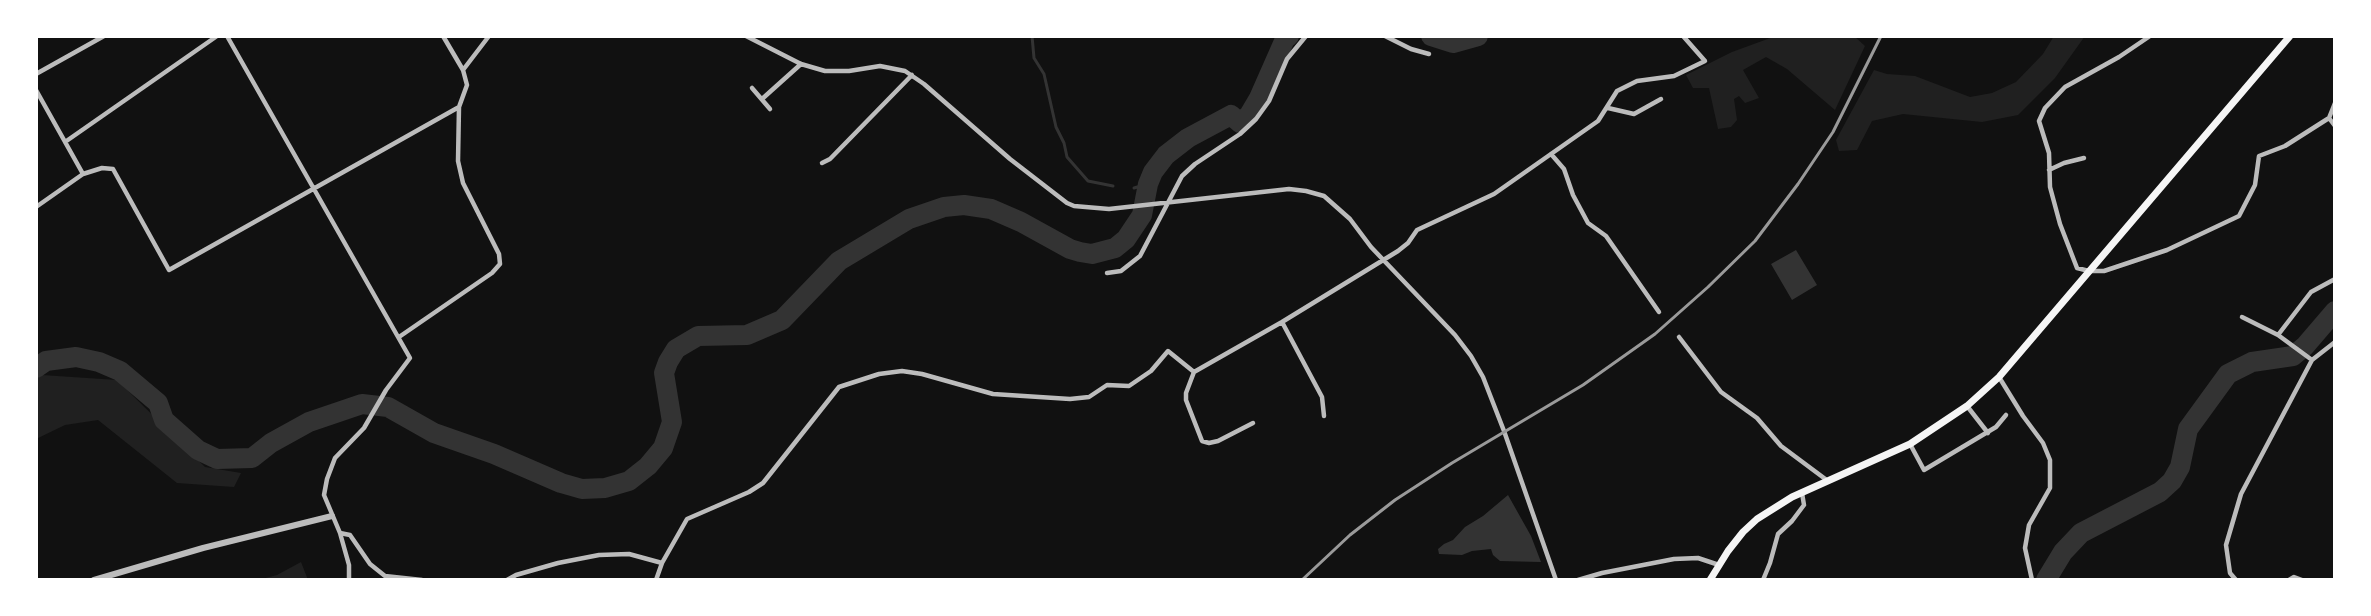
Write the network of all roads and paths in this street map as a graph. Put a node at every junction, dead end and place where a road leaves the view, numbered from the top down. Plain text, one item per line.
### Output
1 (104, 36) edge
2 (217, 36) edge
3 (227, 36) edge
4 (443, 36) edge
5 (489, 36) edge
6 (746, 36) edge
7 (1306, 36) edge
8 (1385, 36) edge
9 (1683, 36) edge
10 (2150, 36) edge
11 (2290, 36) edge
12 (1429, 54) dead end
13 (801, 64) junction
14 (463, 70) junction
15 (36, 74) edge
16 (912, 75) junction
17 (752, 88) dead end
18 (36, 90) edge
19 (762, 99) junction
20 (1661, 99) dead end
21 (2335, 103) edge
22 (459, 107) junction
23 (1608, 108) junction
24 (770, 109) dead end
25 (2330, 118) junction
26 (2335, 126) edge
27 (65, 142) junction
28 (1551, 154) junction
29 (2085, 158) dead end
30 (822, 163) dead end
31 (2049, 170) junction
32 (83, 174) junction
33 (313, 189) junction
34 (1169, 201) junction
35 (36, 207) edge
36 (1384, 260) junction
37 (2090, 271) junction
38 (1107, 273) dead end
39 (2335, 279) edge
40 (1659, 312) dead end
41 (2242, 317) dead end
42 (1282, 322) junction
43 (2278, 334) junction
44 (399, 337) junction
45 (1679, 337) dead end
46 (2335, 342) edge
47 (2312, 360) junction
48 (1194, 372) junction
49 (1999, 377) junction
50 (1967, 406) junction
51 (2006, 415) dead end
52 (1324, 416) dead end
53 (1253, 423) dead end
54 (1988, 433) junction
55 (1910, 444) junction
56 (1828, 481) junction
57 (1802, 493) junction
58 (332, 516) junction
59 (340, 533) junction
60 (662, 563) junction
61 (1719, 565) junction
62 (94, 580) edge
63 (349, 580) edge
64 (422, 580) edge
65 (507, 580) edge
66 (656, 580) edge
67 (1556, 580) edge
68 (1578, 580) edge
69 (1710, 580) edge
70 (1763, 580) edge
71 (2032, 580) edge
72 (2236, 580) edge
73 (2289, 580) edge
74 (2302, 580) edge

1 - 15 street
2 - 27 street
3 - 33 street
4 - 14 street
5 - 14 street
6 - 13 street
7 - 34 street
8 - 12 street
9 - 23 street
10 - 31 street
11 - 37 main road
13 - 16 street
13 - 19 street
14 - 22 street
16 - 30 street
16 - 34 street
17 - 19 street
18 - 27 street
19 - 24 street
20 - 23 street
21 - 25 street
22 - 33 street
22 - 44 street
23 - 28 street
25 - 26 street
25 - 37 street
27 - 32 street
28 - 36 street
28 - 40 street
29 - 31 street
31 - 37 street
32 - 33 street
32 - 35 street
33 - 44 street
34 - 36 street
34 - 38 street
36 - 42 street
36 - 67 street
37 - 49 main road
39 - 43 street
41 - 43 street
42 - 48 street
42 - 52 street
43 - 47 street
44 - 58 street
45 - 56 street
46 - 47 street
47 - 72 street
48 - 53 street
48 - 60 street
49 - 50 main road
49 - 71 street
50 - 54 street
50 - 55 main road
51 - 54 street
54 - 55 street
55 - 56 main road
56 - 57 main road
57 - 61 main road
57 - 70 street
58 - 59 street
58 - 62 street
59 - 63 street
59 - 64 street
60 - 65 street
60 - 66 street
61 - 68 street
61 - 69 main road
73 - 74 street

